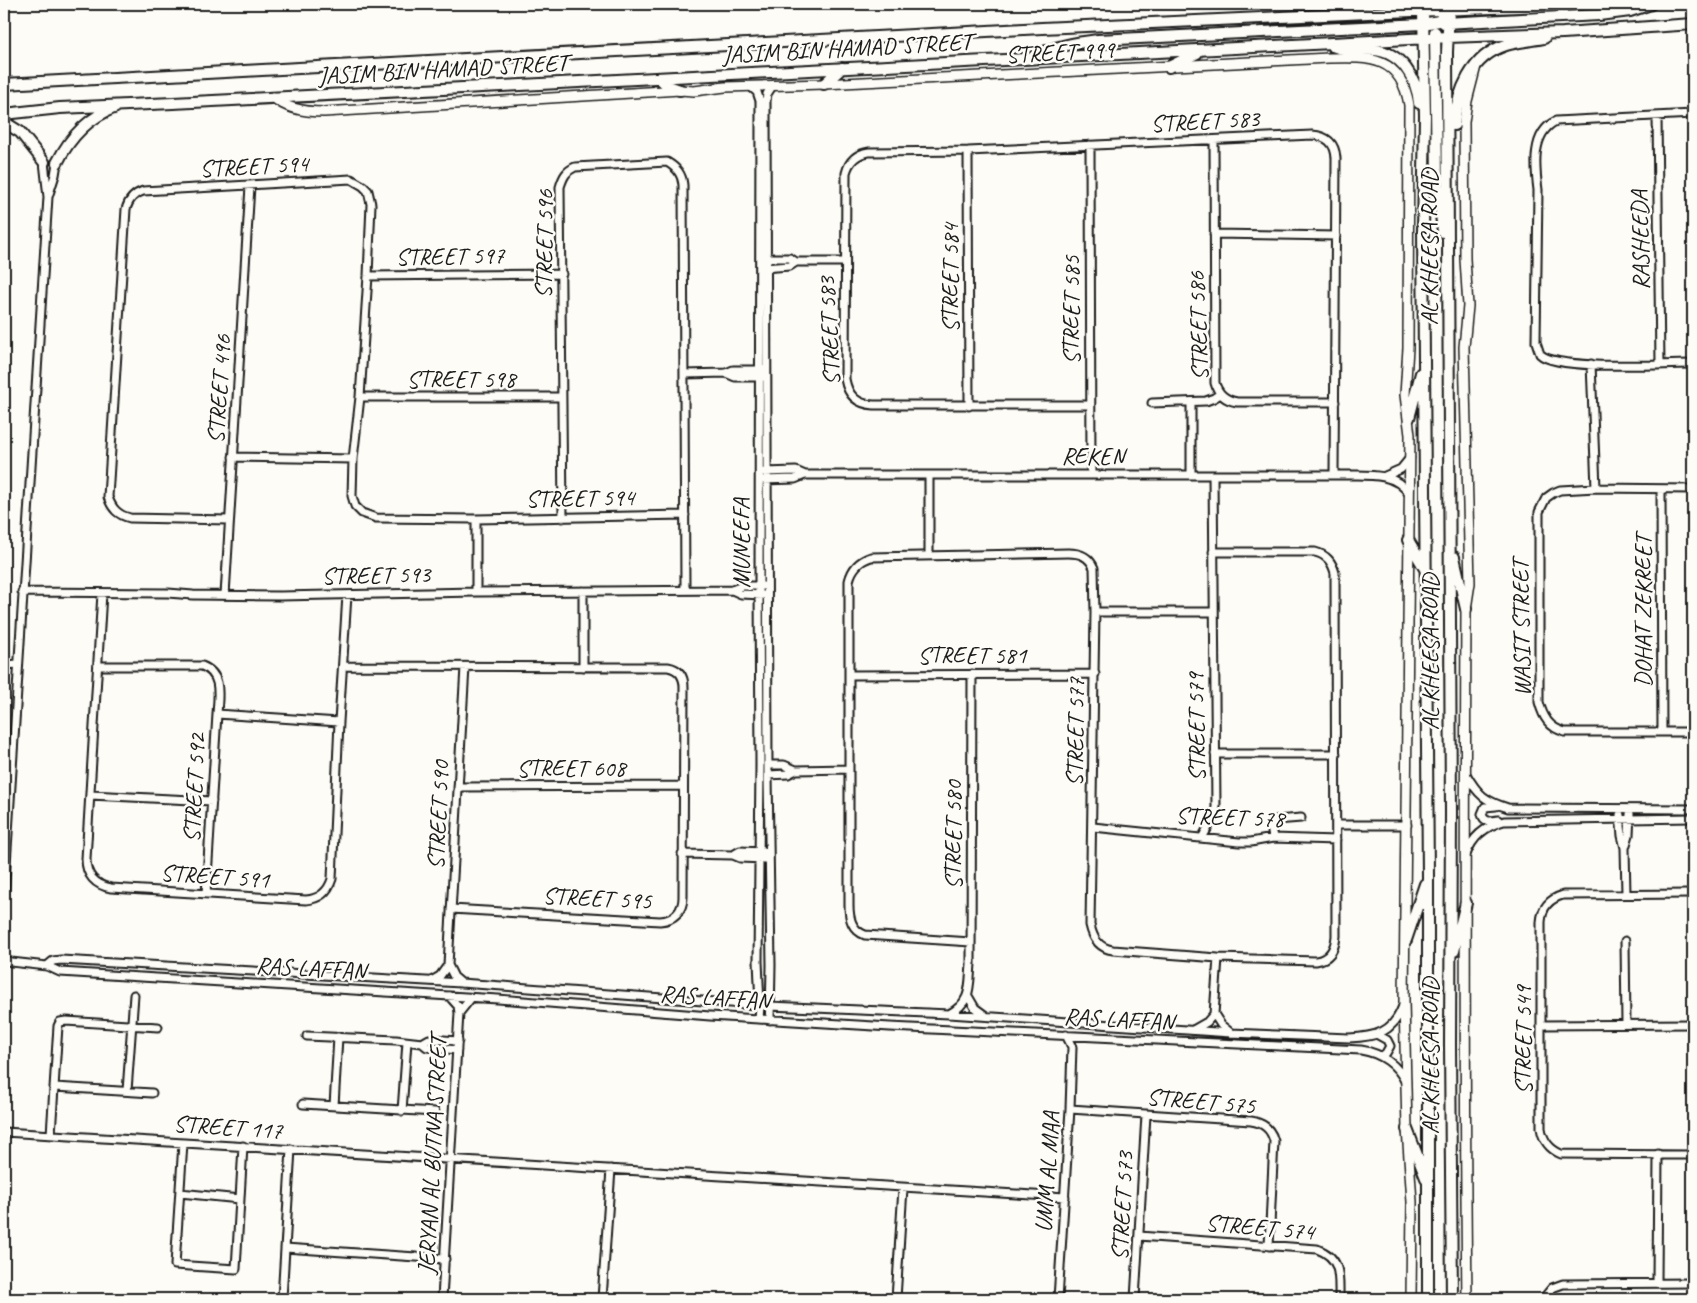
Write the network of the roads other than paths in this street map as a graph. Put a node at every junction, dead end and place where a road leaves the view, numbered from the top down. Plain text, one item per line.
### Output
1 (1381, 4) edge
2 (1600, 4) edge
3 (1651, 4) edge
4 (1552, 5) edge
5 (1423, 7) edge
6 (1437, 7) edge
7 (1449, 7) edge
8 (1345, 14) junction
9 (1448, 23) junction
10 (1433, 24) junction
11 (1693, 24) edge
12 (1563, 33) junction
13 (1448, 37) junction
14 (1435, 38) junction
15 (1424, 39) junction
16 (1326, 44) junction
17 (1204, 49) junction
18 (1030, 59) junction
19 (1476, 65) junction
20 (1169, 67) junction
21 (842, 68) junction
22 (1398, 74) joint
23 (659, 78) junction
24 (4, 84) edge
25 (824, 84) junction
26 (773, 85) junction
27 (749, 86) junction
28 (680, 90) junction
29 (273, 97) junction
30 (123, 104) junction
31 (4, 114) edge
32 (1693, 114) edge
33 (1425, 116) junction
34 (1657, 116) junction
35 (4, 122) edge
36 (1214, 140) junction
37 (1090, 145) junction
38 (1448, 145) junction
39 (968, 151) junction
40 (44, 162) joint
41 (57, 163) joint
42 (250, 186) junction
43 (48, 198) junction
44 (1214, 234) junction
45 (1336, 236) junction
46 (764, 258) junction
47 (1449, 260) junction
48 (796, 262) junction
49 (844, 262) junction
50 (764, 268) junction
51 (562, 274) junction
52 (368, 276) junction
53 (1425, 358) junction
54 (1591, 364) junction
55 (1660, 364) junction
56 (1693, 364) edge
57 (764, 373) junction
58 (685, 374) junction
59 (1220, 394) junction
60 (360, 397) junction
61 (562, 398) junction
62 (1191, 402) junction
63 (1335, 402) junction
64 (1152, 403) dead end
65 (1090, 405) junction
66 (969, 406) junction
67 (1409, 418) junction
68 (233, 457) junction
69 (353, 458) junction
70 (1410, 458) junction
71 (764, 472) junction
72 (1334, 474) junction
73 (804, 475) junction
74 (929, 475) junction
75 (1091, 475) junction
76 (1191, 475) junction
77 (1213, 475) junction
78 (1382, 476) junction
79 (764, 480) junction
80 (1596, 488) junction
81 (1661, 489) junction
82 (1693, 489) edge
83 (1409, 494) junction
84 (685, 515) junction
85 (563, 518) junction
86 (476, 519) junction
87 (229, 520) junction
88 (1408, 540) junction
89 (1450, 543) junction
90 (1213, 552) junction
91 (930, 556) junction
92 (1426, 571) junction
93 (759, 586) junction
94 (768, 586) junction
95 (685, 590) junction
96 (732, 590) junction
97 (583, 591) junction
98 (22, 592) junction
99 (476, 592) junction
100 (102, 593) junction
101 (347, 595) junction
102 (759, 595) junction
103 (225, 596) junction
104 (768, 596) junction
105 (1466, 609) junction
106 (1095, 612) junction
107 (1214, 612) junction
108 (18, 664) junction
109 (4, 665) edge
110 (99, 666) junction
111 (343, 666) junction
112 (465, 667) junction
113 (583, 667) junction
114 (972, 674) junction
115 (1095, 674) junction
116 (848, 675) junction
117 (217, 714) junction
118 (339, 722) junction
119 (1662, 732) junction
120 (1693, 732) edge
121 (1215, 754) junction
122 (1336, 754) junction
123 (768, 765) junction
124 (849, 769) junction
125 (796, 770) junction
126 (1466, 773) junction
127 (768, 775) junction
128 (683, 786) junction
129 (458, 787) junction
130 (90, 795) junction
131 (212, 801) junction
132 (1508, 808) junction
133 (1630, 808) junction
134 (1620, 809) junction
135 (1693, 809) edge
136 (1301, 818) dead end
137 (1621, 818) junction
138 (1630, 818) junction
139 (1693, 818) edge
140 (1511, 820) junction
141 (1336, 825) junction
142 (1407, 825) junction
143 (1093, 827) junction
144 (1202, 838) junction
145 (1273, 838) junction
146 (1336, 840) junction
147 (1625, 848) junction
148 (682, 854) junction
149 (760, 855) junction
150 (1466, 855) junction
151 (768, 856) junction
152 (1428, 876) junction
153 (206, 894) junction
154 (1626, 894) junction
155 (1693, 894) edge
156 (4, 897) edge
157 (1466, 903) junction
158 (451, 909) junction
159 (1406, 940) junction
160 (1625, 941) dead end
161 (971, 942) junction
162 (1218, 958) junction
163 (4, 959) edge
164 (30, 964) junction
165 (448, 965) junction
166 (47, 966) junction
167 (1450, 967) junction
168 (4, 968) edge
169 (429, 981) junction
170 (461, 983) junction
171 (498, 986) junction
172 (134, 995) dead end
173 (449, 996) junction
174 (968, 996) junction
175 (471, 998) junction
176 (498, 999) junction
177 (1404, 1001) junction
178 (760, 1005) junction
179 (770, 1006) junction
180 (459, 1013) junction
181 (949, 1014) junction
182 (1214, 1014) junction
183 (987, 1017) junction
184 (759, 1019) junction
185 (770, 1020) junction
186 (1626, 1024) junction
187 (1693, 1024) edge
188 (132, 1025) junction
189 (1541, 1025) junction
190 (158, 1027) dead end
191 (1193, 1030) junction
192 (1231, 1033) junction
193 (1066, 1035) junction
194 (1378, 1035) junction
195 (307, 1036) dead end
196 (1085, 1036) junction
197 (338, 1037) junction
198 (458, 1041) junction
199 (406, 1042) junction
200 (422, 1043) junction
201 (1072, 1047) junction
202 (457, 1050) junction
203 (1382, 1056) junction
204 (1407, 1086) junction
205 (54, 1087) junction
206 (127, 1091) junction
207 (152, 1093) dead end
208 (303, 1104) dead end
209 (334, 1106) junction
210 (1070, 1109) junction
211 (402, 1110) junction
212 (435, 1112) dead end
213 (1146, 1115) junction
214 (1407, 1129) junction
215 (4, 1132) edge
216 (51, 1134) junction
217 (183, 1143) junction
218 (243, 1146) junction
219 (291, 1149) junction
220 (1658, 1154) junction
221 (1693, 1155) edge
222 (450, 1159) junction
223 (611, 1169) junction
224 (1428, 1184) junction
225 (903, 1188) junction
226 (180, 1193) junction
227 (1065, 1197) junction
228 (240, 1199) junction
229 (1139, 1236) junction
230 (1269, 1246) junction
231 (285, 1248) junction
232 (445, 1259) junction
233 (1452, 1280) junction
234 (1657, 1283) junction
235 (1693, 1283) edge
236 (282, 1299) edge
237 (442, 1299) edge
238 (602, 1299) edge
239 (896, 1299) edge
240 (1058, 1299) edge
241 (1135, 1299) edge
242 (1339, 1299) edge
243 (1412, 1299) edge
244 (1428, 1299) edge
245 (1452, 1299) edge
246 (1458, 1299) edge
247 (1468, 1299) edge
248 (1543, 1299) edge

1 - 8 main road
2 - 4 main road, JASIM BIN HAMAD STREET
3 - 9 main road
4 - 7 main road, JASIM BIN HAMAD STREET
5 - 6 main road, JASIM BIN HAMAD STREET
5 - 8 main road, JASIM BIN HAMAD STREET
5 - 10 main road
6 - 7 main road, JASIM BIN HAMAD STREET
6 - 10 main road
7 - 9 main road, AL KHEESA ROAD
7 - 10 main road
8 - 24 main road, JASIM BIN HAMAD STREET
9 - 10 main road
9 - 13 main road, AL KHEESA ROAD
10 - 13 main road
10 - 14 main road
10 - 15 main road
10 - 18 main road
11 - 12 main road, JASIM BIN HAMAD STREET
12 - 13 main road, JASIM BIN HAMAD STREET
12 - 19 main road
13 - 14 main road, JASIM BIN HAMAD STREET
13 - 38 main road, AL KHEESA ROAD
14 - 15 main road, JASIM BIN HAMAD STREET
14 - 47 main road
15 - 16 main road, JASIM BIN HAMAD STREET
15 - 33 main road, AL KHEESA ROAD
16 - 17 main road, JASIM BIN HAMAD STREET
16 - 33 main road
17 - 18 main road, JASIM BIN HAMAD STREET
17 - 20 main road
18 - 21 main road, JASIM BIN HAMAD STREET
19 - 38 main road
19 - 105 street, AL KHEESA ROAD
20 - 22 street, STREET 999
20 - 25 street, STREET 999
21 - 23 main road, JASIM BIN HAMAD STREET
21 - 25 main road
22 - 67 street, AL KHEESA ROAD
23 - 28 main road
23 - 29 main road, JASIM BIN HAMAD STREET
25 - 26 street, STREET 999
26 - 27 street, STREET 999
26 - 46 street, MUNEEFA
27 - 28 street, STREET 999
27 - 46 street, MUNEEFA
28 - 29 street, STREET 999
29 - 30 main road, JASIM BIN HAMAD STREET
30 - 31 main road, JASIM BIN HAMAD STREET
30 - 41 main road
32 - 34 street
33 - 53 main road, AL KHEESA ROAD
34 - 54 street
34 - 55 street, RASHEEDA
35 - 40 main road
36 - 37 street, STREET 583
36 - 44 street, STREET 586
36 - 45 street, STREET 583
37 - 39 street, STREET 583
37 - 65 street, STREET 585
38 - 47 main road, AL KHEESA ROAD
39 - 49 street, STREET 583
39 - 66 street, STREET 584
40 - 43 street
41 - 43 street
42 - 52 street, STREET 594
42 - 68 street, STREET 496
42 - 87 street, STREET 594
43 - 98 street
44 - 45 street
44 - 59 street, STREET 586
45 - 63 street, STREET 583
46 - 48 street, STREET 583
46 - 50 street, MUNEEFA
47 - 89 main road, AL KHEESA ROAD
48 - 49 street, STREET 583
48 - 50 street, STREET 583
49 - 66 street, STREET 583
50 - 57 street, MUNEEFA
51 - 52 street, STREET 597
51 - 58 street, STREET 596
51 - 61 street, STREET 596
52 - 60 street, STREET 594
53 - 67 main road
53 - 92 main road, AL KHEESA ROAD
54 - 55 street
54 - 80 street
55 - 56 street
57 - 58 street
57 - 71 street, MUNEEFA
58 - 84 street, STREET 596
59 - 62 street
59 - 63 street, STREET 586
60 - 61 street, STREET 598
60 - 69 street, STREET 594
61 - 85 street, STREET 596
62 - 64 street
62 - 76 street
63 - 72 street, STREET 583
65 - 66 street, STREET 583
65 - 75 street, STREET 585
67 - 70 street, AL KHEESA ROAD
68 - 69 street
68 - 87 street, STREET 496
69 - 86 street, STREET 594
70 - 78 street, REKEN
70 - 83 street, AL KHEESA ROAD
71 - 73 street, REKEN
71 - 79 street, MUNEEFA
72 - 77 street, REKEN
72 - 78 street, REKEN
73 - 74 street, REKEN
73 - 79 street, REKEN
74 - 75 street, REKEN
74 - 91 street
75 - 76 street, REKEN
76 - 77 street, REKEN
77 - 90 street, STREET 579
78 - 83 street, REKEN
79 - 93 street, MUNEEFA
79 - 94 street, MUNEEFA
80 - 81 street, WASIT STREET
80 - 119 street, WASIT STREET
81 - 82 street, WASIT STREET
81 - 119 street, DOHAT ZEKREET
83 - 88 street, AL KHEESA ROAD
84 - 85 street, STREET 594
84 - 95 street, STREET 596
85 - 86 street, STREET 594
86 - 99 street
87 - 103 street, STREET 496
88 - 92 main road
88 - 142 street, AL KHEESA ROAD
89 - 105 main road
89 - 167 main road, AL KHEESA ROAD
90 - 107 street, STREET 579
90 - 122 street, STREET 577
91 - 106 street, STREET 577
91 - 116 street, STREET 577
92 - 152 main road, AL KHEESA ROAD
93 - 94 street, STREET 593
93 - 96 street, STREET 593
93 - 102 street, MUNEEFA
94 - 104 street, MUNEEFA
95 - 96 street, STREET 593
95 - 97 street, STREET 593
96 - 102 street, STREET 593
97 - 99 street, STREET 593
97 - 113 street
98 - 100 street, STREET 593
98 - 108 street
99 - 101 street, STREET 593
100 - 103 street, STREET 593
100 - 110 street, STREET 591
101 - 103 street, STREET 593
101 - 111 street, STREET 591
102 - 104 street, STREET 593
102 - 149 street, MUNEEFA
104 - 123 street, MUNEEFA
105 - 126 street, AL KHEESA ROAD
106 - 107 street
106 - 115 street, STREET 577
107 - 121 street, STREET 579
108 - 109 street
108 - 156 street
110 - 117 street, STREET 592
110 - 130 street, STREET 591
111 - 112 street, STREET 595
111 - 118 street, STREET 591
112 - 113 street, STREET 595
112 - 129 street, STREET 590
113 - 128 street, STREET 595
114 - 115 street, STREET 581
114 - 116 street, STREET 581
114 - 161 street, STREET 580
115 - 143 street, STREET 577
116 - 124 street, STREET 577
117 - 118 street, STREET 592
117 - 131 street, STREET 592
118 - 153 street, STREET 591
119 - 120 street, WASIT STREET
121 - 122 street
121 - 144 street, STREET 579
122 - 141 street, STREET 577
123 - 125 street
123 - 127 street, MUNEEFA
124 - 125 street
124 - 161 street, STREET 577
125 - 127 street
126 - 132 street
126 - 150 street, AL KHEESA ROAD
127 - 151 street, MUNEEFA
128 - 129 street, STREET 608
128 - 148 street, STREET 595
129 - 158 street, STREET 590
130 - 131 street
130 - 153 street, STREET 591
131 - 153 street, STREET 592
132 - 134 street
132 - 140 street
133 - 134 street
133 - 135 street
133 - 138 street
134 - 137 street
136 - 145 street
137 - 138 street
137 - 140 street
137 - 147 street
138 - 139 street
138 - 147 street
140 - 150 street
141 - 142 street
141 - 146 street, STREET 577
142 - 159 street, AL KHEESA ROAD
143 - 144 street, STREET 578
143 - 162 street, STREET 577
144 - 145 street, STREET 578
145 - 146 street, STREET 578
146 - 162 street, STREET 577
147 - 154 street
148 - 149 street
148 - 158 street, STREET 595
149 - 151 street
149 - 178 street, MUNEEFA
150 - 157 street, AL KHEESA ROAD
151 - 179 street, MUNEEFA
152 - 159 main road
152 - 224 main road, AL KHEESA ROAD
154 - 155 street, STREET 549
154 - 189 street, STREET 549
157 - 167 main road
157 - 247 street, AL KHEESA ROAD
158 - 165 street, STREET 590
159 - 177 street, AL KHEESA ROAD
160 - 186 street
161 - 174 street, STREET 580
162 - 182 street
163 - 164 street, RAS LAFFAN
163 - 168 street
164 - 166 street, RAS LAFFAN
164 - 168 street, RAS LAFFAN
165 - 169 street
165 - 170 street
166 - 169 street, RAS LAFFAN
166 - 173 street, RAS LAFFAN
167 - 233 main road, AL KHEESA ROAD
169 - 170 street, RAS LAFFAN
170 - 171 street, RAS LAFFAN
171 - 176 street
171 - 178 street, RAS LAFFAN
172 - 188 street
173 - 175 street, RAS LAFFAN
173 - 180 street, JERYAN AL BUTNA STREET
174 - 181 street
174 - 183 street
175 - 176 street, RAS LAFFAN
175 - 180 street, JERYAN AL BUTNA STREET
176 - 184 street, RAS LAFFAN
177 - 194 street
177 - 204 street, AL KHEESA ROAD
178 - 179 street, RAS LAFFAN
178 - 184 street, MUNEEFA
179 - 181 street, RAS LAFFAN
179 - 185 street, MUNEEFA
180 - 198 street, JERYAN AL BUTNA STREET
181 - 183 street, RAS LAFFAN
182 - 191 street
182 - 192 street
183 - 191 street, RAS LAFFAN
184 - 185 street, RAS LAFFAN
185 - 193 street, RAS LAFFAN
186 - 187 street
186 - 189 street
188 - 190 street
188 - 205 street
188 - 206 street
189 - 220 street, STREET 549
191 - 192 street, RAS LAFFAN
192 - 194 street, RAS LAFFAN
193 - 196 street, RAS LAFFAN
193 - 201 street, UMM AL MAA
194 - 203 street
195 - 197 street
196 - 201 street
196 - 203 street, RAS LAFFAN
197 - 199 street
197 - 209 street
198 - 200 street
198 - 202 street, JERYAN AL BUTNA STREET
199 - 200 street
199 - 211 street
200 - 202 street
201 - 210 street, UMM AL MAA
202 - 222 street, JERYAN AL BUTNA STREET
203 - 204 street
204 - 214 street, AL KHEESA ROAD
205 - 206 street
205 - 216 street
206 - 207 street
208 - 209 street
209 - 211 street
210 - 213 street, STREET 575
210 - 227 street, UMM AL MAA
211 - 212 street
213 - 229 street, STREET 573
213 - 230 street, STREET 575
214 - 224 main road
214 - 243 street, AL KHEESA ROAD
215 - 216 street, STREET 117
216 - 217 street, STREET 117
217 - 218 street, STREET 117
217 - 226 street
218 - 219 street, STREET 117
218 - 228 street
219 - 222 street, STREET 117
219 - 231 street
220 - 221 street, STREET 549
220 - 234 street
222 - 223 street, STREET 117
222 - 232 street, JERYAN AL BUTNA STREET
223 - 225 street, STREET 117
223 - 238 street
224 - 244 main road, AL KHEESA ROAD
225 - 227 street, STREET 117
225 - 239 street
226 - 228 street
226 - 228 street
227 - 240 street, UMM AL MAA
229 - 230 street, STREET 574
229 - 241 street, STREET 573
230 - 242 street, STREET 574
231 - 232 street
231 - 236 street
232 - 237 street, JERYAN AL BUTNA STREET
233 - 245 main road, AL KHEESA ROAD
233 - 246 main road
234 - 235 street
234 - 248 street

